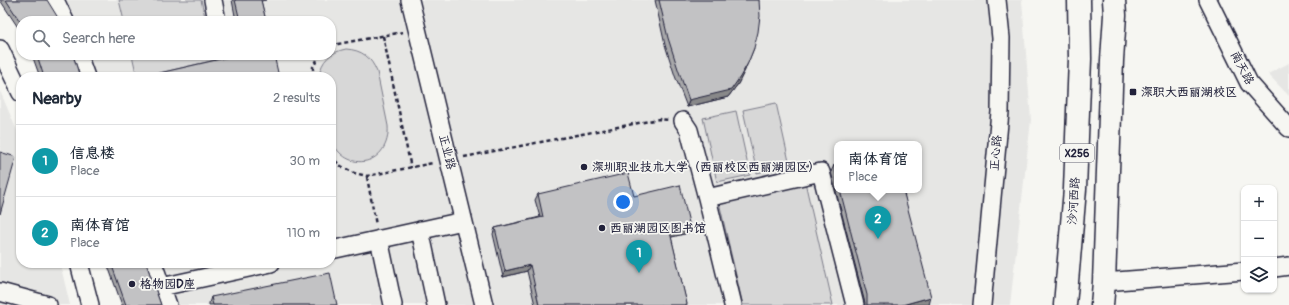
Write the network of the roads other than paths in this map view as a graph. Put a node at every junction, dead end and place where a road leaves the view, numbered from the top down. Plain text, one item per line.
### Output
1 (55, 0) edge
2 (212, 0) edge
3 (410, 0) edge
4 (997, 0) edge
5 (1079, 0) edge
6 (1114, 0) edge
7 (1208, 0) edge
8 (63, 16) edge
9 (216, 16) edge
10 (0, 49) edge
11 (80, 60) edge
12 (84, 72) edge
13 (16, 83) edge
14 (683, 121) road end
15 (1289, 128) edge
16 (707, 198) junction
17 (463, 220) junction
18 (420, 230) junction
19 (379, 239) junction
20 (336, 249) edge
21 (1289, 266) edge
22 (80, 268) edge
23 (155, 268) edge
24 (248, 268) edge
25 (1277, 268) edge
26 (1241, 271) edge
27 (1104, 282) junction
28 (161, 287) junction
29 (0, 292) edge
30 (48, 305) edge
31 (90, 305) edge
32 (168, 305) edge
33 (393, 305) edge
34 (436, 305) edge
35 (484, 305) edge
36 (733, 305) edge
37 (855, 305) edge
38 (982, 305) edge
39 (1065, 305) edge
40 (1102, 305) edge

1 - 8 street
2 - 9 street
3 - 17 street, 正业路
4 - 38 street, 正心路
5 - 39 main road, 沙河西路 / X256
6 - 27 main road, X256
7 - 15 street, 南天路
10 - 13 street
11 - 12 street
14 - 16 street
16 - 36 street
16 - 37 street
17 - 18 street
17 - 35 street, 正业路
18 - 19 street
18 - 34 street
19 - 20 street
19 - 33 street
21 - 25 street
22 - 31 street
23 - 28 street
24 - 28 street
26 - 27 street
27 - 40 main road, X256
28 - 32 street
29 - 30 street

